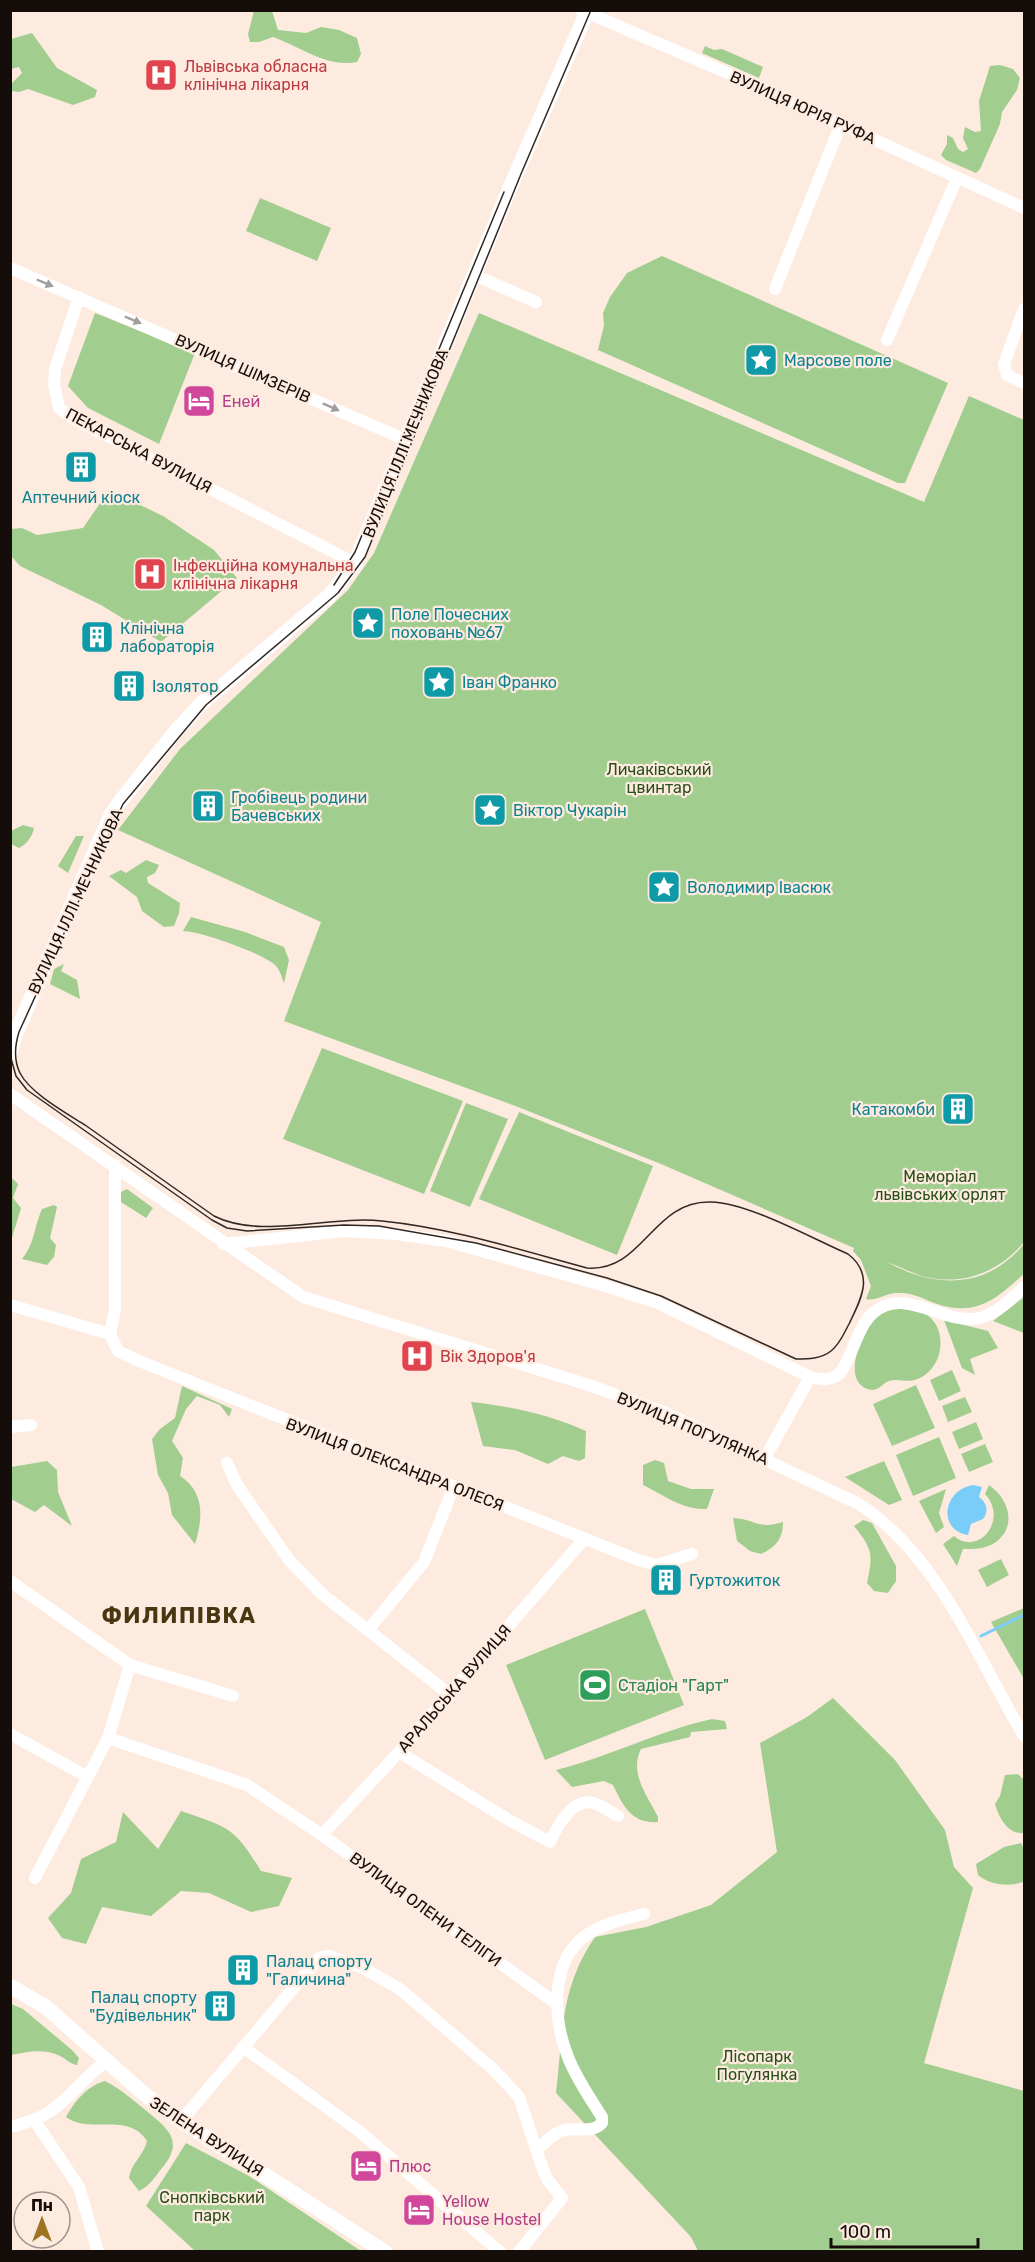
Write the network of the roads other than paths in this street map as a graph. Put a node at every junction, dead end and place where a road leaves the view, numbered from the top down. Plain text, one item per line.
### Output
1 (585, 11) edge
2 (841, 124) junction
3 (957, 178) junction
4 (1024, 208) edge
5 (10, 268) edge
6 (474, 275) junction
7 (775, 289) dead end
8 (79, 297) junction
9 (536, 302) dead end
10 (1024, 309) edge
11 (887, 340) dead end
12 (1024, 382) edge
13 (406, 440) junction
14 (355, 563) junction
15 (13, 1035) edge
16 (10, 1052) edge
17 (10, 1094) edge
18 (115, 1165) junction
19 (224, 1244) junction
20 (1024, 1287) edge
21 (10, 1305) edge
22 (110, 1334) junction
23 (810, 1377) junction
24 (31, 1425) dead end
25 (10, 1427) edge
26 (765, 1458) junction
27 (227, 1463) dead end
28 (454, 1486) junction
29 (584, 1539) junction
30 (692, 1554) dead end
31 (10, 1581) edge
32 (369, 1629) junction
33 (130, 1665) junction
34 (449, 1694) junction
35 (233, 1696) dead end
36 (10, 1734) edge
37 (1024, 1736) edge
38 (108, 1738) junction
39 (399, 1752) junction
40 (86, 1776) junction
41 (618, 1816) dead end
42 (322, 1835) junction
43 (35, 1878) dead end
44 (644, 1914) dead end
45 (10, 1986) edge
46 (557, 2004) junction
47 (243, 2047) junction
48 (106, 2061) junction
49 (35, 2121) junction
50 (181, 2121) junction
51 (10, 2127) edge
52 (537, 2150) junction
53 (98, 2252) edge
54 (385, 2252) edge
55 (500, 2252) edge
56 (519, 2252) edge

1 - 2 street, ВУЛИЦЯ ЮРІЯ РУФА
1 - 6 main road, ВУЛИЦЯ ІЛЛІ МЕЧНИКОВА
2 - 3 street, ВУЛИЦЯ ЮРІЯ РУФА
2 - 7 street
3 - 4 street, ВУЛИЦЯ ЮРІЯ РУФА
3 - 11 street
5 -> 8 street
6 - 9 street
6 - 13 main road, ВУЛИЦЯ ІЛЛІ МЕЧНИКОВА
8 -> 13 street, ВУЛИЦЯ ШІМЗЕРІВ
8 - 14 street, ПЕКАРСЬКА ВУЛИЦЯ
10 - 12 street
13 - 14 main road, ВУЛИЦЯ ІЛЛІ МЕЧНИКОВА
14 - 15 main road, ВУЛИЦЯ ІЛЛІ МЕЧНИКОВА
15 - 16 main road, ВУЛИЦЯ ІЛЛІ МЕЧНИКОВА
17 - 18 street, ВУЛИЦЯ ПОГУЛЯНКА
18 - 19 street, ВУЛИЦЯ ПОГУЛЯНКА
18 - 22 street
19 - 23 street
19 - 26 street, ВУЛИЦЯ ПОГУЛЯНКА
20 - 23 street
21 - 22 street
22 - 28 street, ВУЛИЦЯ ОЛЕКСАНДРА ОЛЕСЯ
23 - 26 street
24 - 25 street
26 - 37 street, ВУЛИЦЯ ПОГУЛЯНКА
27 - 32 street
28 - 29 street, ВУЛИЦЯ ОЛЕКСАНДРА ОЛЕСЯ
28 - 32 street
29 - 30 street, ВУЛИЦЯ ОЛЕКСАНДРА ОЛЕСЯ
29 - 34 street, АРАЛЬСЬКА ВУЛИЦЯ
31 - 33 street
32 - 34 street
33 - 35 street
33 - 38 street
34 - 39 street, АРАЛЬСЬКА ВУЛИЦЯ
36 - 40 street
38 - 40 street
38 - 42 street, ВУЛИЦЯ ОЛЕНИ ТЕЛІГИ
39 - 41 street
39 - 42 street, АРАЛЬСЬКА ВУЛИЦЯ
40 - 43 street
42 - 46 street, ВУЛИЦЯ ОЛЕНИ ТЕЛІГИ
44 - 46 street
45 - 48 main road, ЗЕЛЕНА ВУЛИЦЯ
46 - 52 street
47 - 50 street
47 - 52 street
47 - 55 street
48 - 49 street
48 - 50 main road, ЗЕЛЕНА ВУЛИЦЯ
49 - 51 street
49 - 53 street
50 - 54 main road, ЗЕЛЕНА ВУЛИЦЯ
52 - 56 street

